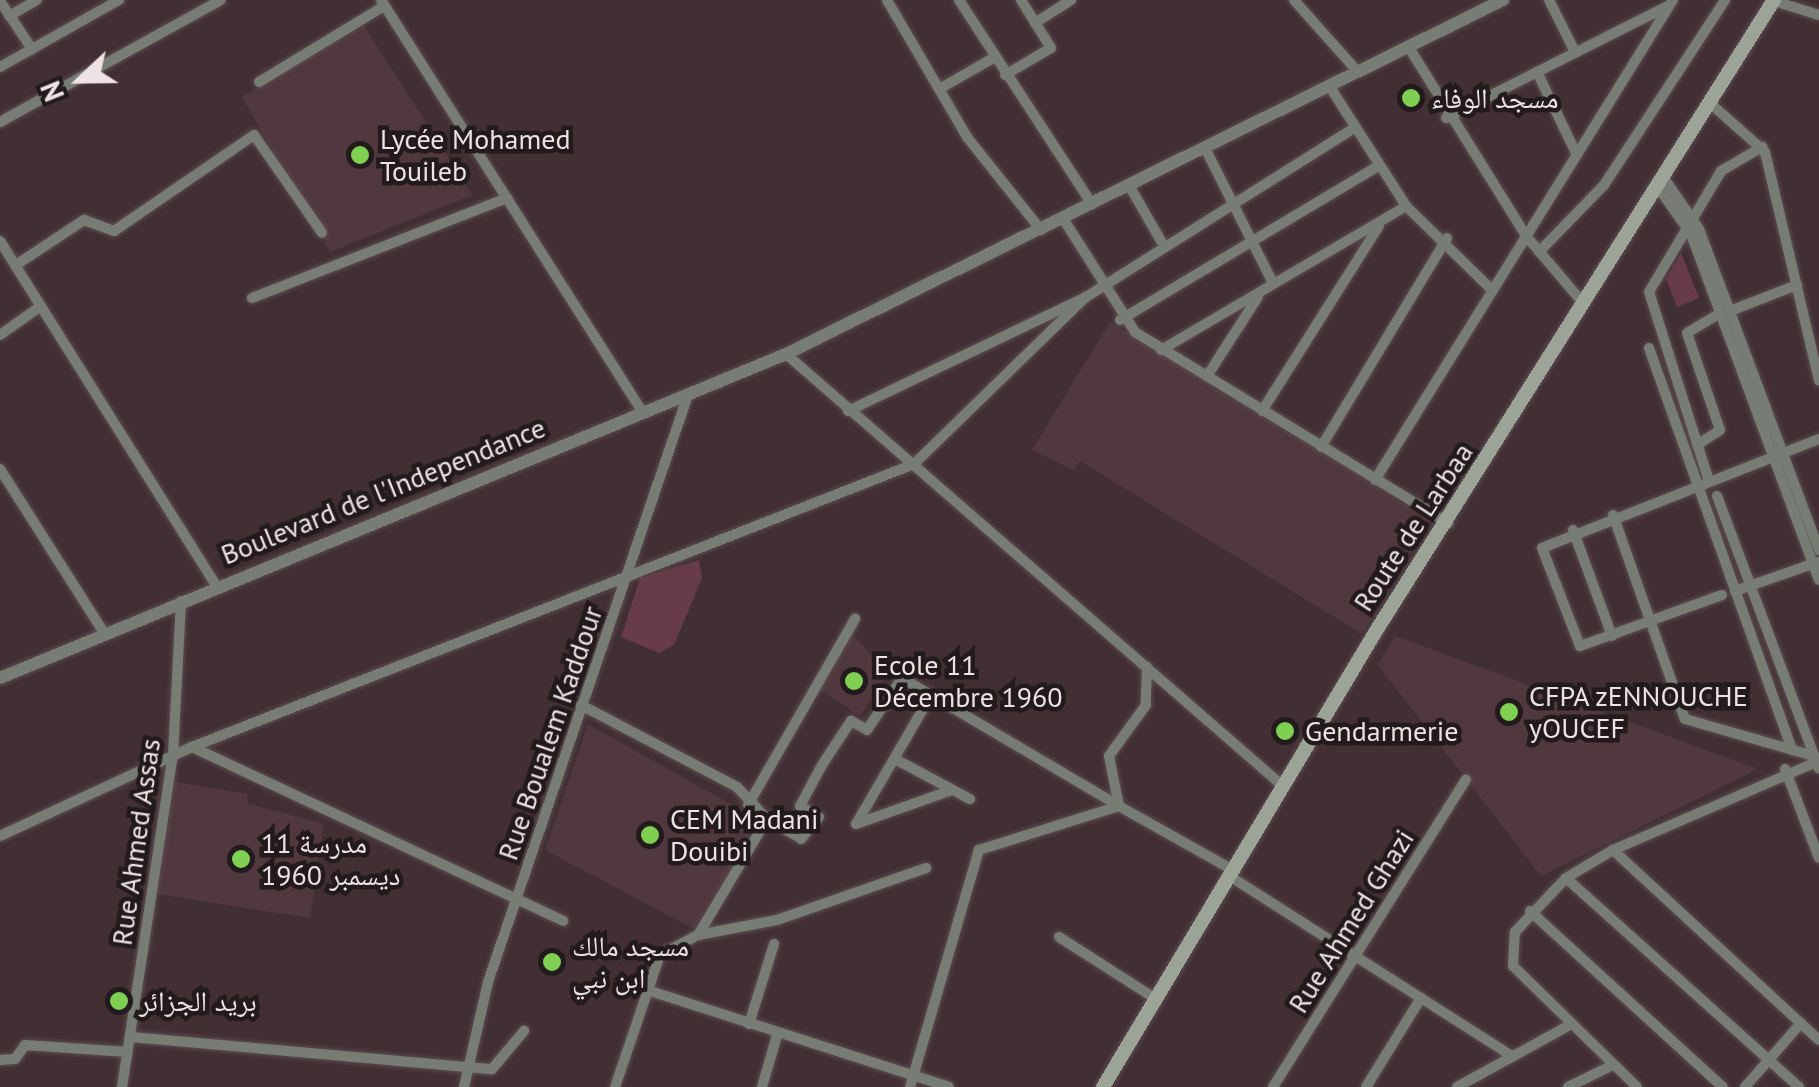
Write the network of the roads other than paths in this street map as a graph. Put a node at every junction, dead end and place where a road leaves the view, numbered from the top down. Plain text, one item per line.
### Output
1 (37, 0) edge
2 (119, 0) edge
3 (221, 0) edge
4 (887, 0) edge
5 (959, 0) edge
6 (1021, 0) edge
7 (1071, 0) edge
8 (1294, 0) edge
9 (1503, 0) edge
10 (1549, 0) edge
11 (1725, 0) edge
12 (0, 1) edge
13 (1774, 1) edge
14 (382, 3) edge
15 (1671, 3) edge
16 (1819, 15) edge
17 (9, 16) junction
18 (1035, 23) junction
19 (1408, 46) junction
20 (32, 49) junction
21 (1575, 52) junction
22 (995, 57) junction
23 (0, 67) edge
24 (1358, 72) junction
25 (1537, 72) junction
26 (1005, 74) junction
27 (259, 82) dead end
28 (1330, 87) junction
29 (941, 88) junction
30 (1711, 104) junction
31 (1446, 118) junction
32 (0, 122) edge
33 (1351, 130) junction
34 (1762, 147) junction
35 (1205, 148) junction
36 (1577, 155) junction
37 (1377, 166) junction
38 (1663, 186) junction
39 (1130, 187) junction
40 (508, 198) junction
41 (1230, 201) junction
42 (1092, 204) junction
43 (1406, 206) junction
44 (1064, 220) junction
45 (1690, 221) junction
46 (1381, 223) junction
47 (1041, 230) junction
48 (322, 233) dead end
49 (1448, 238) junction
50 (1527, 238) junction
51 (0, 241) edge
52 (1162, 242) junction
53 (1253, 243) junction
54 (1539, 252) junction
55 (16, 265) junction
56 (1100, 281) junction
57 (1272, 281) junction
58 (1797, 285) junction
59 (1492, 290) junction
60 (1261, 293) junction
61 (1086, 297) junction
62 (252, 298) dead end
63 (1583, 304) junction
64 (41, 306) junction
65 (1725, 312) junction
66 (1120, 320) junction
67 (0, 335) edge
68 (1649, 348) dead end
69 (1161, 350) junction
70 (786, 354) junction
71 (1207, 376) junction
72 (1819, 381) edge
73 (688, 396) junction
74 (848, 411) junction
75 (1262, 411) junction
76 (644, 414) junction
77 (1819, 438) edge
78 (1696, 445) junction
79 (1320, 447) junction
80 (1779, 457) junction
81 (914, 464) junction
82 (0, 469) edge
83 (1374, 480) junction
84 (1704, 483) junction
85 (1717, 496) dead end
86 (1613, 516) junction
87 (1448, 523) junction
88 (1573, 530) junction
89 (1819, 550) edge
90 (1816, 562) edge
91 (629, 570) junction
92 (1819, 580) edge
93 (216, 586) junction
94 (1751, 586) junction
95 (1736, 590) junction
96 (1722, 595) dead end
97 (180, 601) junction
98 (856, 619) dead end
99 (1651, 624) junction
100 (104, 633) junction
101 (1612, 636) junction
102 (1147, 666) junction
103 (2, 674) edge
104 (930, 697) junction
105 (582, 705) junction
106 (1819, 725) edge
107 (1805, 731) junction
108 (192, 747) junction
109 (1792, 750) junction
110 (173, 755) junction
111 (895, 758) junction
112 (1816, 762) edge
113 (1785, 770) junction
114 (1466, 779) dead end
115 (1284, 787) junction
116 (952, 790) junction
117 (970, 800) dead end
118 (748, 805) junction
119 (1119, 806) junction
120 (767, 820) junction
121 (0, 836) edge
122 (1613, 850) junction
123 (1819, 858) edge
124 (926, 868) dead end
125 (1233, 874) junction
126 (1566, 878) junction
127 (518, 899) junction
128 (1530, 911) junction
129 (563, 921) dead end
130 (698, 935) junction
131 (1059, 936) dead end
132 (774, 944) dead end
133 (1356, 954) junction
134 (644, 989) junction
135 (1421, 998) junction
136 (1156, 999) junction
137 (1801, 1023) junction
138 (748, 1024) junction
139 (1570, 1025) junction
140 (524, 1032) dead end
141 (778, 1032) junction
142 (131, 1037) junction
143 (1819, 1040) edge
144 (128, 1052) junction
145 (1510, 1055) junction
146 (0, 1060) edge
147 (1769, 1060) junction
148 (1613, 1065) junction
149 (468, 1067) junction
150 (911, 1082) edge
151 (122, 1087) edge
152 (464, 1087) edge
153 (615, 1087) edge
154 (762, 1087) edge
155 (949, 1087) edge
156 (1103, 1087) edge
157 (1273, 1087) edge
158 (1366, 1087) edge
159 (1457, 1087) edge
160 (1568, 1087) edge
161 (1637, 1087) edge
162 (1723, 1087) edge
163 (1745, 1087) edge
164 (1799, 1087) edge

1 - 17 street
2 - 20 street
3 - 32 street
4 - 29 street
5 - 22 street
6 - 18 street
7 - 18 street
8 - 24 street
9 - 19 street, Boulevard de l'Independance
10 - 21 street
11 - 54 street
12 - 17 street
13 - 16 street
13 - 30 main road, Route de Larbaa
14 - 27 street
14 - 40 street
15 - 21 street
15 - 36 street
17 - 20 street
18 - 26 street
19 - 24 street, Boulevard de l'Independance
19 - 31 street
20 - 23 street
21 - 25 street
22 - 26 street
22 - 29 street
24 - 28 street, Boulevard de l'Independance
25 - 31 street
25 - 36 street
26 - 42 street
28 - 33 street
28 - 35 street, Boulevard de l'Independance
29 - 47 street
30 - 34 street
30 - 38 main road, Route de Larbaa
31 - 50 street
33 - 37 street
33 - 41 street
34 - 45 street
34 - 58 street
35 - 39 street, Boulevard de l'Independance
35 - 41 street
36 - 50 street
37 - 43 street
37 - 53 street
38 - 45 street
38 - 63 main road, Route de Larbaa
39 - 42 street, Boulevard de l'Independance
39 - 52 street
40 - 62 street
40 - 76 street
41 - 52 street
41 - 53 street
42 - 44 street, Boulevard de l'Independance
43 - 46 street
43 - 49 street
44 - 47 street, Boulevard de l'Independance
44 - 56 street
45 - 65 street
45 - 78 street
46 - 57 street
46 - 75 street
47 - 70 street, Boulevard de l'Independance
48 - 55 street
49 - 59 street
49 - 79 street
50 - 54 street
50 - 59 street
51 - 55 street
52 - 56 street
53 - 57 street
53 - 66 street
54 - 63 street
55 - 64 street
56 - 61 street
56 - 66 street
57 - 60 street
58 - 65 street
58 - 72 street
59 - 83 street
60 - 69 street
60 - 71 street
61 - 74 street
61 - 81 street
63 - 87 main road, Route de Larbaa
64 - 67 street
64 - 93 street
65 - 78 street
65 - 80 street
66 - 69 street
68 - 84 street
69 - 71 street
70 - 73 street, Boulevard de l'Independance
70 - 74 street
71 - 75 street
73 - 76 street, Boulevard de l'Independance
73 - 91 street, Rue Boualem Kaddour
74 - 81 street
75 - 79 street
76 - 93 street, Boulevard de l'Independance
77 - 80 street
78 - 84 street
79 - 83 street
80 - 84 street
80 - 89 street
80 - 90 street
81 - 91 street
81 - 102 street
82 - 100 street
83 - 87 street
84 - 86 street
84 - 95 street
85 - 94 street
86 - 88 street
86 - 99 street
87 - 115 main road, Route de Larbaa
88 - 101 street
88 - 101 street
90 - 92 street
90 - 94 street
91 - 105 street, Rue Boualem Kaddour
91 - 108 street
93 - 97 street, Boulevard de l'Independance
94 - 95 street
94 - 107 street
95 - 109 street
96 - 99 street
97 - 100 street, Boulevard de l'Independance
97 - 110 street, Rue Ahmed Assas
98 - 118 street
99 - 101 street
99 - 109 street
100 - 103 street, Boulevard de l'Independance
102 - 115 street
102 - 119 street
104 - 111 street
104 - 119 street
104 - 120 street
105 - 118 street
105 - 127 street, Rue Boualem Kaddour
106 - 107 street
107 - 112 street
108 - 110 street
108 - 127 street
109 - 112 street
110 - 121 street
110 - 142 street, Rue Ahmed Assas
111 - 116 street
111 - 116 street
112 - 113 street
113 - 122 street
113 - 123 street
114 - 133 street, Rue Ahmed Ghazi
115 - 125 main road, Route de Larbaa
116 - 117 street
118 - 120 street
119 - 125 street
119 - 150 street
120 - 130 street
122 - 126 street
122 - 137 street
124 - 130 street
125 - 133 street
125 - 136 main road, Route de Larbaa
126 - 128 street
126 - 147 street
127 - 129 street
127 - 149 street, Rue Boualem Kaddour
128 - 139 street
128 - 162 street
130 - 134 street
131 - 136 street
132 - 138 street
133 - 135 street
133 - 157 street, Rue Ahmed Ghazi
134 - 138 street
134 - 153 street
135 - 145 street
135 - 158 street
136 - 156 main road, Route de Larbaa
137 - 143 street
137 - 147 street
138 - 141 street
139 - 145 street
139 - 148 street
140 - 149 street
141 - 150 street
141 - 154 street
142 - 144 street, Rue Ahmed Assas
142 - 149 street
144 - 146 street
144 - 151 street, Rue Ahmed Assas
145 - 159 street
147 - 163 street
147 - 164 street
148 - 160 street
148 - 161 street
149 - 152 street, Rue Boualem Kaddour
150 - 155 street

